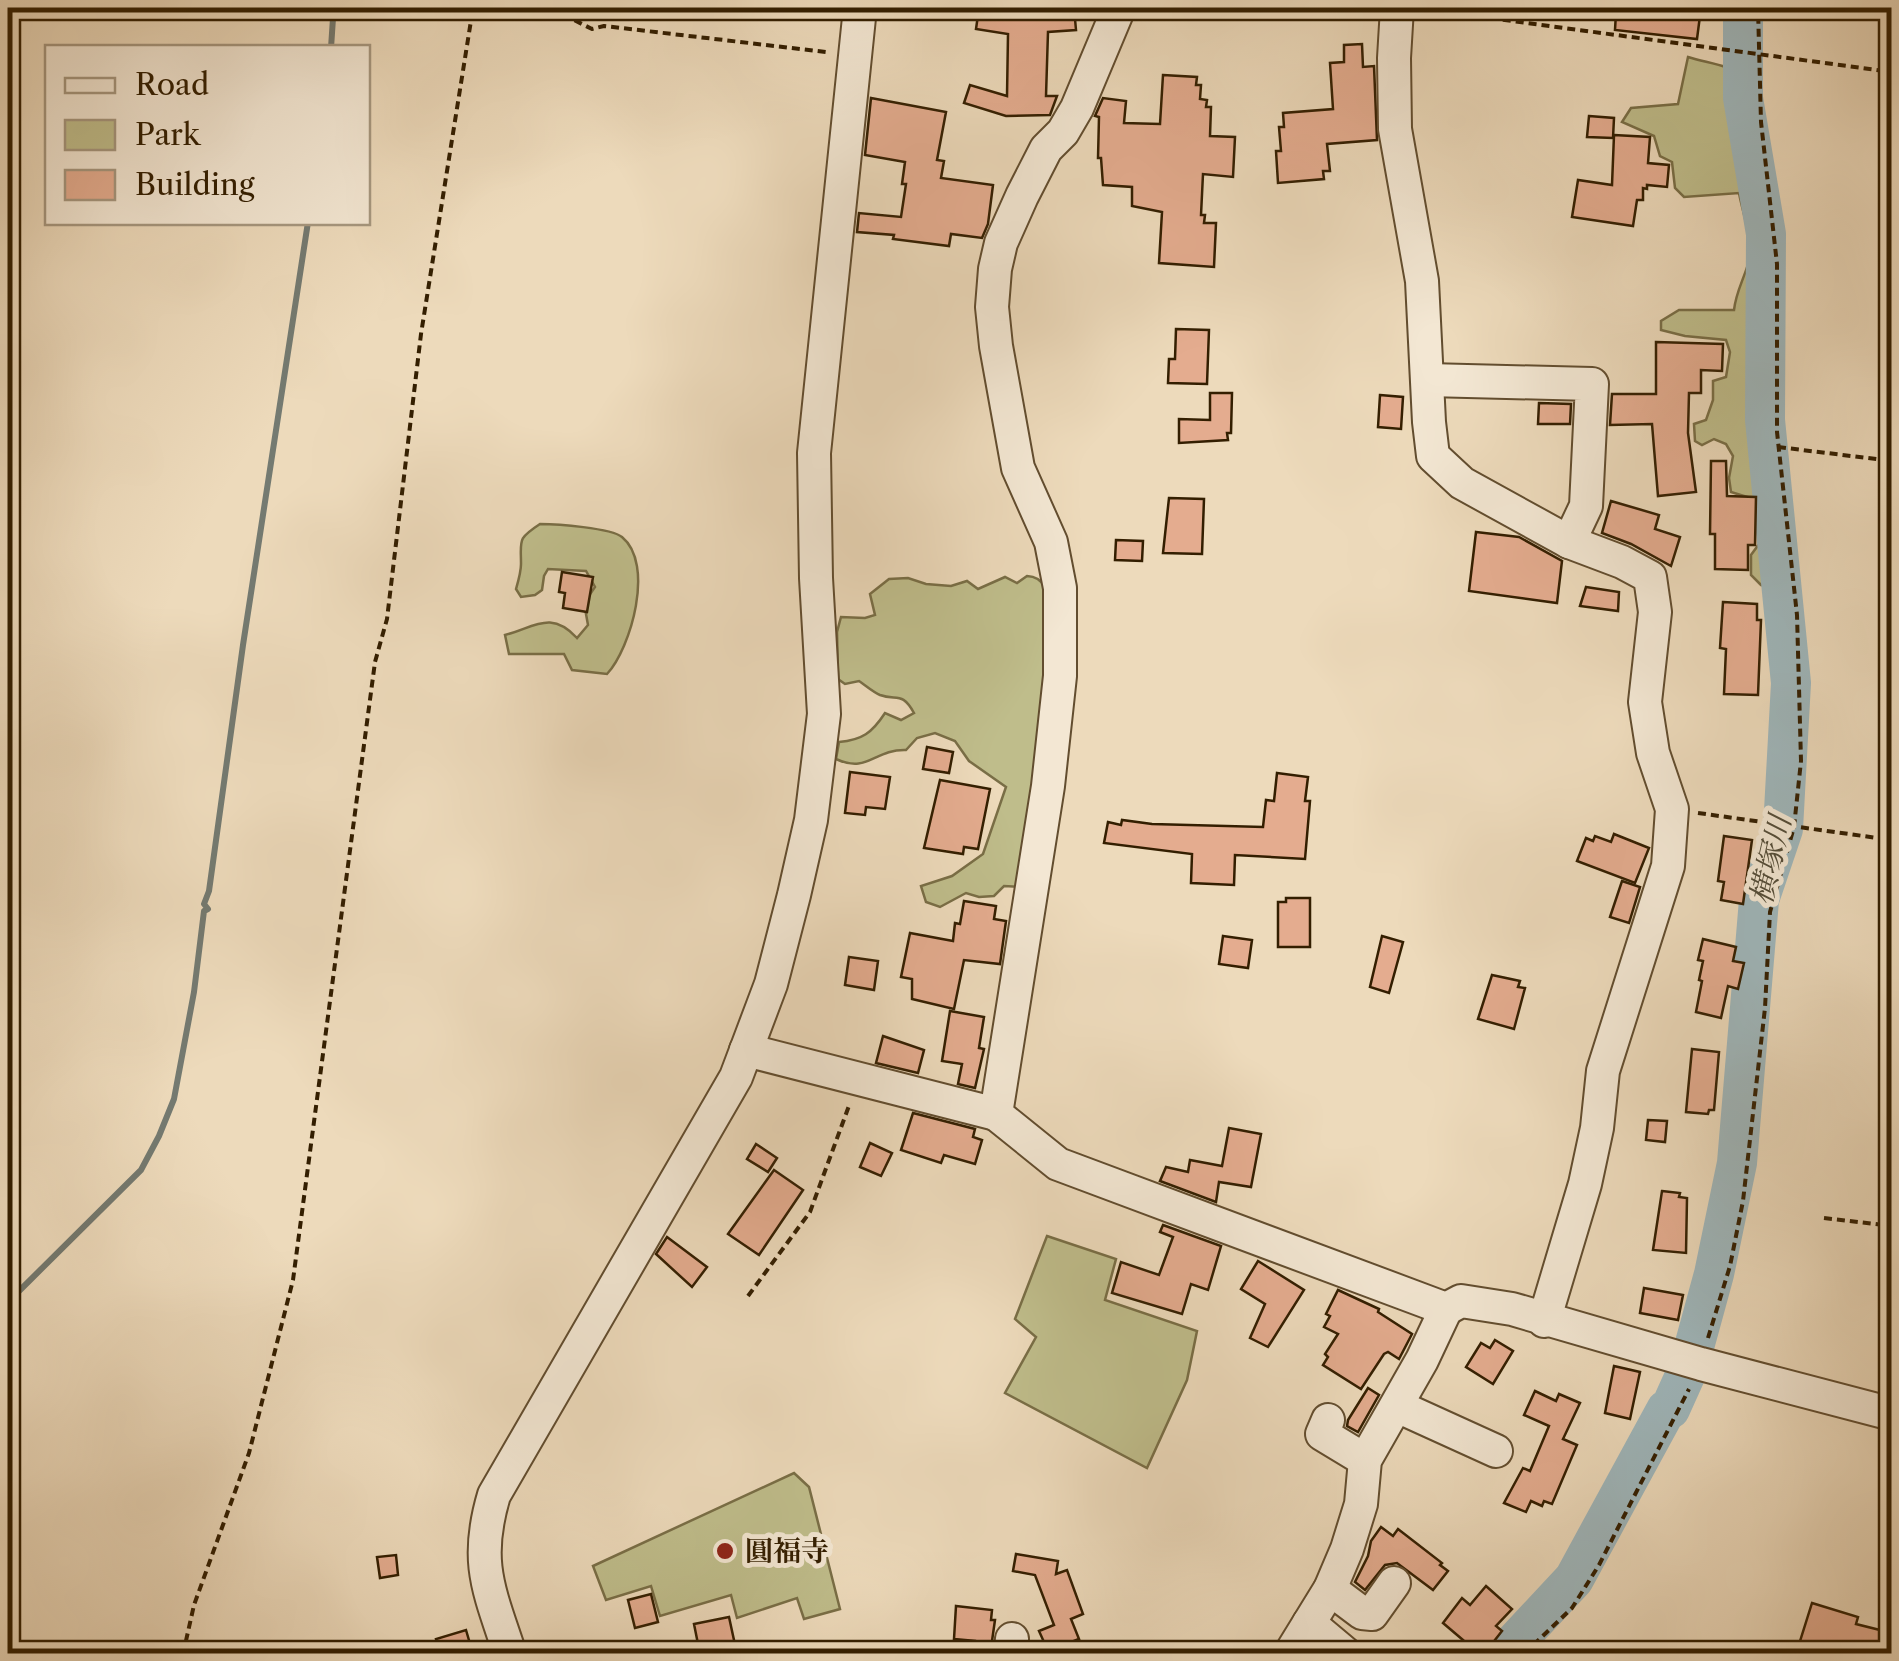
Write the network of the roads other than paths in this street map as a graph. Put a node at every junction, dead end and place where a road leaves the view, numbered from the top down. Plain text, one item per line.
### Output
1 (860, 8) edge
2 (1119, 8) edge
3 (1397, 10) edge
4 (1428, 380) junction
5 (1568, 542) junction
6 (746, 1050) junction
7 (996, 1114) junction
8 (1446, 1309) junction
9 (1544, 1321) junction
10 (1397, 1406) junction
11 (1892, 1414) edge
12 (1328, 1420) dead end
13 (1496, 1450) dead end
14 (1365, 1460) junction
15 (1394, 1583) dead end
16 (1330, 1589) junction
17 (1310, 1623) junction
18 (510, 1654) edge
19 (1290, 1654) edge
20 (1346, 1654) edge

1 - 6 street
2 - 7 street
3 - 4 street
4 - 5 street
4 - 5 street
5 - 9 street
6 - 7 street
6 - 18 street
7 - 8 street
8 - 9 street
8 - 10 street
9 - 11 street
10 - 13 street
10 - 14 street
12 - 14 street
14 - 16 street
15 - 16 street
16 - 17 street
17 - 19 street
17 - 20 street

